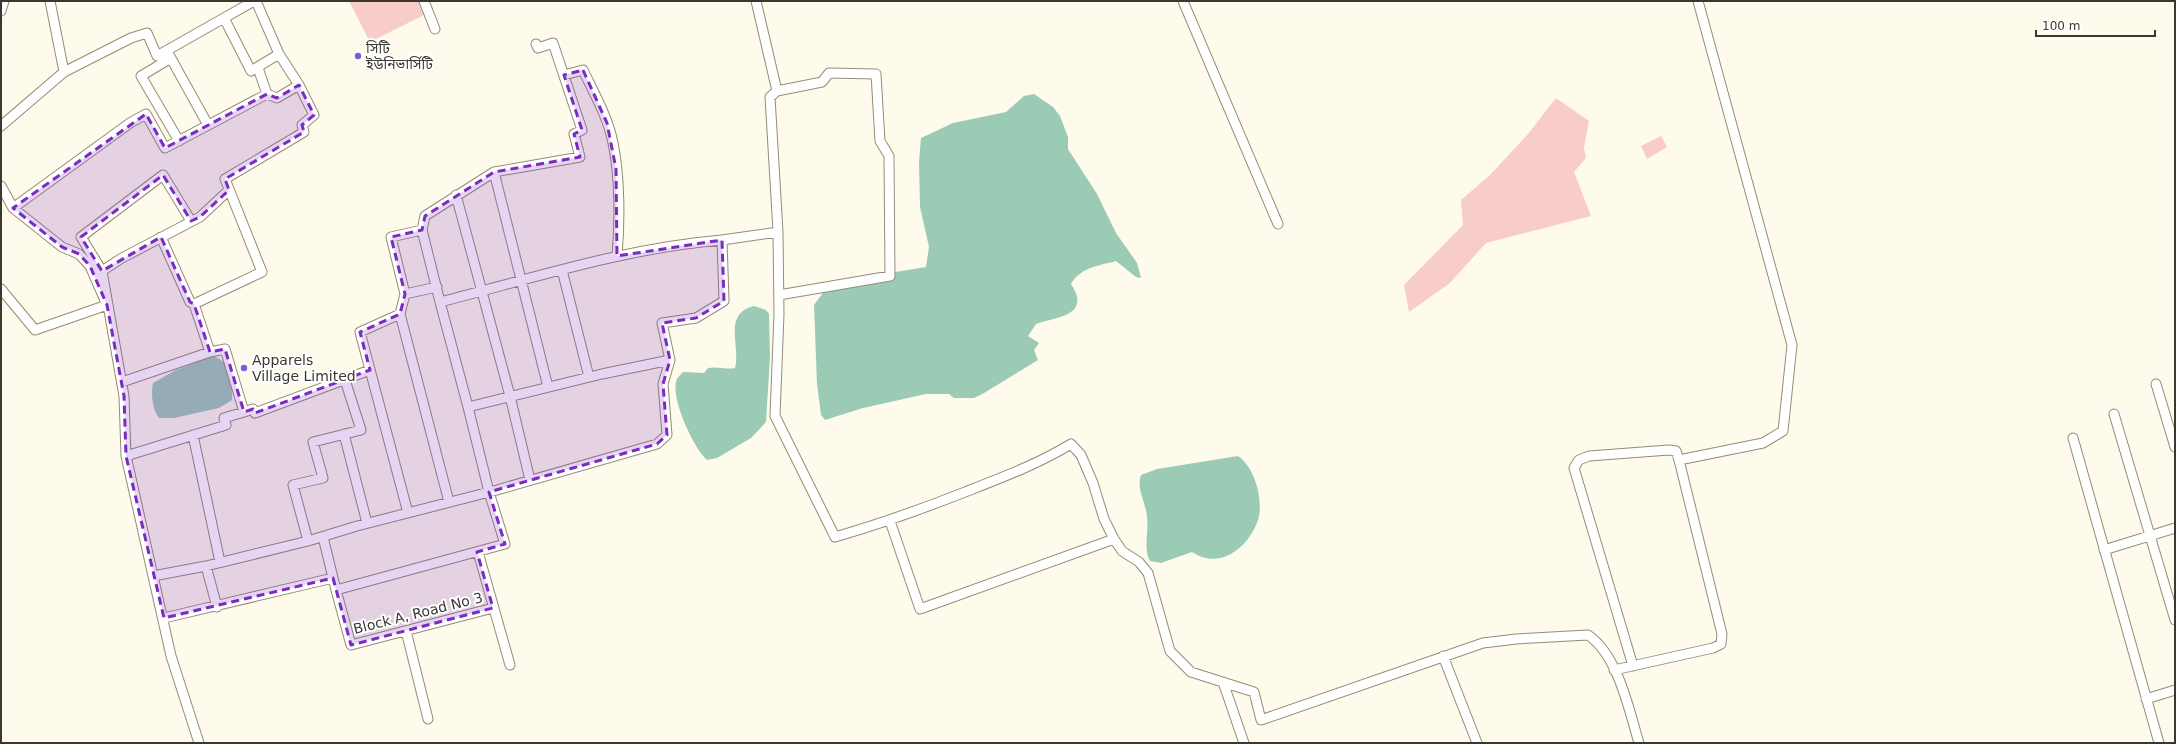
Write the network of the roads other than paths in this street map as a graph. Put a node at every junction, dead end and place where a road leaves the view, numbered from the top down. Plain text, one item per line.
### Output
1 (4, 1) edge
2 (50, 1) edge
3 (255, 1) edge
4 (424, 1) edge
5 (756, 1) edge
6 (1182, 1) edge
7 (1698, 1) edge
8 (1, 10) edge
9 (224, 18) junction
10 (435, 29) dead end
11 (536, 44) dead end
12 (169, 54) junction
13 (280, 54) junction
14 (258, 68) junction
15 (64, 72) junction
16 (564, 76) junction
17 (299, 86) junction
18 (777, 91) junction
19 (267, 94) junction
20 (208, 125) junction
21 (1, 126) edge
22 (179, 141) junction
23 (494, 172) junction
24 (1, 186) edge
25 (229, 190) junction
26 (456, 195) junction
27 (13, 208) junction
28 (191, 221) junction
29 (1278, 224) dead end
30 (422, 230) junction
31 (778, 232) junction
32 (161, 237) junction
33 (722, 240) junction
34 (617, 256) junction
35 (562, 270) junction
36 (102, 271) junction
37 (520, 280) junction
38 (437, 287) junction
39 (1, 289) edge
40 (482, 292) junction
41 (404, 294) junction
42 (778, 295) junction
43 (440, 302) junction
44 (194, 304) junction
45 (107, 305) junction
46 (400, 314) junction
47 (210, 352) junction
48 (670, 360) junction
49 (370, 370) junction
50 (589, 377) junction
51 (345, 380) junction
52 (122, 382) junction
53 (2156, 384) dead end
54 (548, 387) junction
55 (510, 396) junction
56 (468, 407) junction
57 (244, 412) junction
58 (2114, 414) dead end
59 (344, 434) junction
60 (193, 435) junction
61 (2073, 438) dead end
62 (2175, 447) edge
63 (126, 456) junction
64 (1679, 460) junction
65 (530, 480) junction
66 (489, 492) junction
67 (449, 502) junction
68 (408, 512) junction
69 (890, 521) junction
70 (367, 523) junction
71 (2175, 528) edge
72 (2150, 535) junction
73 (323, 537) junction
74 (1114, 539) junction
75 (308, 541) junction
76 (2104, 550) junction
77 (478, 552) junction
78 (220, 562) junction
79 (206, 566) junction
80 (154, 576) junction
81 (333, 578) junction
82 (336, 590) junction
83 (217, 607) junction
84 (493, 608) junction
85 (164, 618) junction
86 (2175, 620) edge
87 (406, 631) junction
88 (1443, 656) junction
89 (510, 665) dead end
90 (1633, 666) junction
91 (1614, 670) junction
92 (1223, 682) junction
93 (2175, 690) edge
94 (2146, 699) junction
95 (428, 719) dead end
96 (199, 743) edge
97 (1244, 743) edge
98 (1477, 743) edge
99 (1639, 743) edge
100 (2159, 743) edge

1 - 8 street
2 - 15 street
3 - 9 street
3 - 13 street
4 - 10 street
5 - 18 street
6 - 29 street
7 - 64 street
9 - 12 street
9 - 14 street
11 - 16 street
12 - 15 street
12 - 20 street
12 - 22 street
13 - 14 street
13 - 17 street
14 - 19 street
15 - 21 street
16 - 23 street
16 - 34 street
17 - 19 street
17 - 25 street
18 - 31 street
18 - 42 street
19 - 20 street
20 - 22 street
22 - 27 street
23 - 26 street
23 - 37 street
24 - 27 street
25 - 28 street
25 - 44 street
26 - 30 street
26 - 40 street
27 - 45 street
28 - 32 street
28 - 36 street
30 - 38 street
30 - 41 street
31 - 33 street
31 - 42 street
32 - 36 street
32 - 44 street
33 - 34 street
33 - 48 street
34 - 35 street
35 - 37 street
35 - 50 street
36 - 45 street
37 - 40 street
37 - 54 street
38 - 41 street
38 - 43 street
39 - 45 street
40 - 43 street
40 - 55 street
41 - 46 street
42 - 69 street
43 - 56 street
44 - 47 street
45 - 52 street
46 - 49 street
46 - 67 street
47 - 52 street
47 - 57 street
48 - 50 street
48 - 65 street
49 - 51 street
49 - 68 street
50 - 54 street
51 - 57 street
51 - 59 street
52 - 63 street
53 - 62 street
54 - 55 street
55 - 56 street
55 - 65 street
56 - 66 street
57 - 60 street
58 - 72 street
59 - 70 street
59 - 75 street
60 - 63 street
60 - 78 street
61 - 76 street
63 - 80 street
64 - 90 street
64 - 90 street
65 - 66 street
66 - 67 street
66 - 77 street
67 - 68 street
68 - 70 street
69 - 74 street
69 - 74 street
70 - 73 street
71 - 72 street
72 - 76 street
72 - 86 street
73 - 75 street
73 - 81 street
74 - 92 street
75 - 78 street
76 - 94 street
77 - 82 street
77 - 84 street
78 - 79 street
79 - 80 street
79 - 83 street
80 - 85 street
81 - 82 street
81 - 83 street
82 - 87 street, Block A, Road No 3
83 - 85 street
84 - 87 street, Block A, Road No 3
84 - 89 street
85 - 96 street
87 - 95 street
88 - 91 street
88 - 92 street
88 - 98 street
90 - 91 street
91 - 99 street
92 - 97 street
93 - 94 street
94 - 100 street

